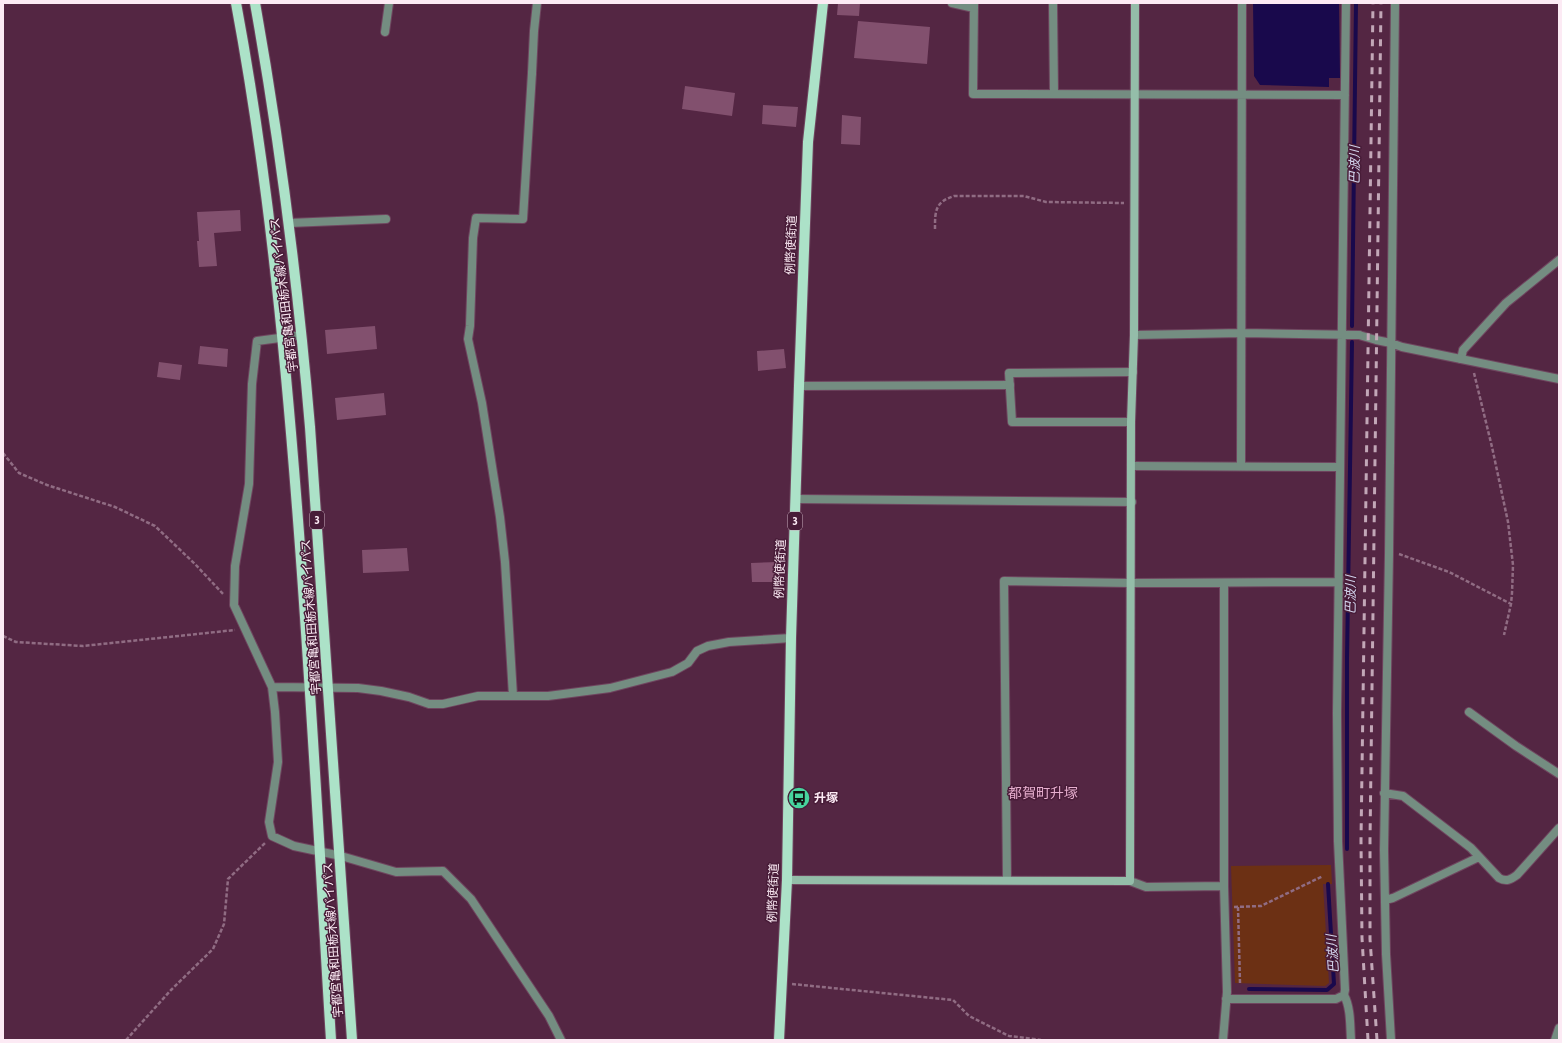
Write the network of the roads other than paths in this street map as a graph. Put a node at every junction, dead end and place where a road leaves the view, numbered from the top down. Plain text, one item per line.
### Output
1 (236, 3) edge
2 (255, 3) edge
3 (389, 3) edge
4 (537, 3) edge
5 (823, 3) edge
6 (952, 3) edge
7 (1053, 3) edge
8 (1135, 3) edge
9 (1242, 3) edge
10 (1346, 3) edge
11 (1395, 3) edge
12 (974, 5) edge
13 (385, 32) dead end
14 (1054, 94) junction
15 (1135, 94) junction
16 (1242, 94) junction
17 (1345, 95) junction
18 (386, 219) dead end
19 (289, 223) junction
20 (1559, 260) edge
21 (1242, 333) junction
22 (1342, 334) junction
23 (302, 335) junction
24 (1134, 335) junction
25 (282, 338) junction
26 (1391, 342) junction
27 (1461, 359) junction
28 (1134, 372) junction
29 (1559, 379) edge
30 (1010, 384) junction
31 (799, 386) junction
32 (1131, 422) junction
33 (1132, 466) junction
34 (1241, 466) junction
35 (1340, 468) junction
36 (796, 499) junction
37 (1132, 502) junction
38 (1338, 582) junction
39 (1131, 583) junction
40 (1224, 583) junction
41 (791, 638) junction
42 (272, 687) junction
43 (310, 688) junction
44 (329, 689) junction
45 (513, 696) junction
46 (1469, 712) dead end
47 (1559, 774) edge
48 (1384, 793) junction
49 (1559, 828) edge
50 (320, 852) junction
51 (341, 856) junction
52 (1479, 857) junction
53 (787, 880) junction
54 (1007, 880) junction
55 (1130, 881) junction
56 (1224, 886) junction
57 (1385, 900) junction
58 (1344, 995) junction
59 (1226, 999) junction
60 (1559, 1028) edge
61 (331, 1040) edge
62 (352, 1040) edge
63 (561, 1040) edge
64 (779, 1040) edge
65 (1223, 1040) edge
66 (1351, 1040) edge
67 (1391, 1040) edge
68 (1555, 1040) edge

1 - 25 main road, 宇都宮亀和田栃木線バイパス / 3
2 - 19 main road, 宇都宮亀和田栃木線バイパス / 3
3 - 13 street
4 - 45 street
5 - 31 main road, 例幣使街道 / 3
6 - 12 street
7 - 14 street
8 - 15 street
9 - 16 street
10 - 17 street
11 - 26 street
12 - 14 street
14 - 15 street
15 - 16 street
15 - 24 street
16 - 17 street
16 - 21 street
17 - 22 street
18 - 19 street
19 - 23 main road, 宇都宮亀和田栃木線バイパス / 3
20 - 27 street
21 - 22 street
21 - 24 street
21 - 34 street
22 - 26 street
22 - 35 street
23 - 25 street
23 - 44 main road, 宇都宮亀和田栃木線バイパス / 3
24 - 28 street
25 - 42 street
25 - 43 main road, 宇都宮亀和田栃木線バイパス / 3
26 - 27 street
26 - 48 street
27 - 29 street
28 - 30 street
28 - 32 street
30 - 31 street
30 - 32 street
31 - 36 main road, 例幣使街道 / 3
32 - 33 street
33 - 34 street
33 - 37 street
34 - 35 street
35 - 38 street
36 - 37 street
36 - 41 main road, 例幣使街道 / 3
37 - 39 street
38 - 40 street
38 - 58 street
39 - 40 street
39 - 54 street
39 - 55 street
40 - 56 street
41 - 45 street
41 - 53 main road, 例幣使街道 / 3
42 - 43 street
42 - 50 street
43 - 44 street
43 - 50 main road, 宇都宮亀和田栃木線バイパス / 3
44 - 45 street
44 - 51 main road, 宇都宮亀和田栃木線バイパス / 3
46 - 47 street
48 - 52 street
48 - 57 street
49 - 52 street
50 - 51 street
50 - 61 main road, 宇都宮亀和田栃木線バイパス / 3
51 - 62 main road, 宇都宮亀和田栃木線バイパス / 3
51 - 63 street
52 - 57 street
53 - 54 street
53 - 64 main road, 例幣使街道 / 3
54 - 55 street
55 - 56 street
56 - 59 street
57 - 67 street
58 - 59 street
58 - 66 street
59 - 65 street
60 - 68 street

